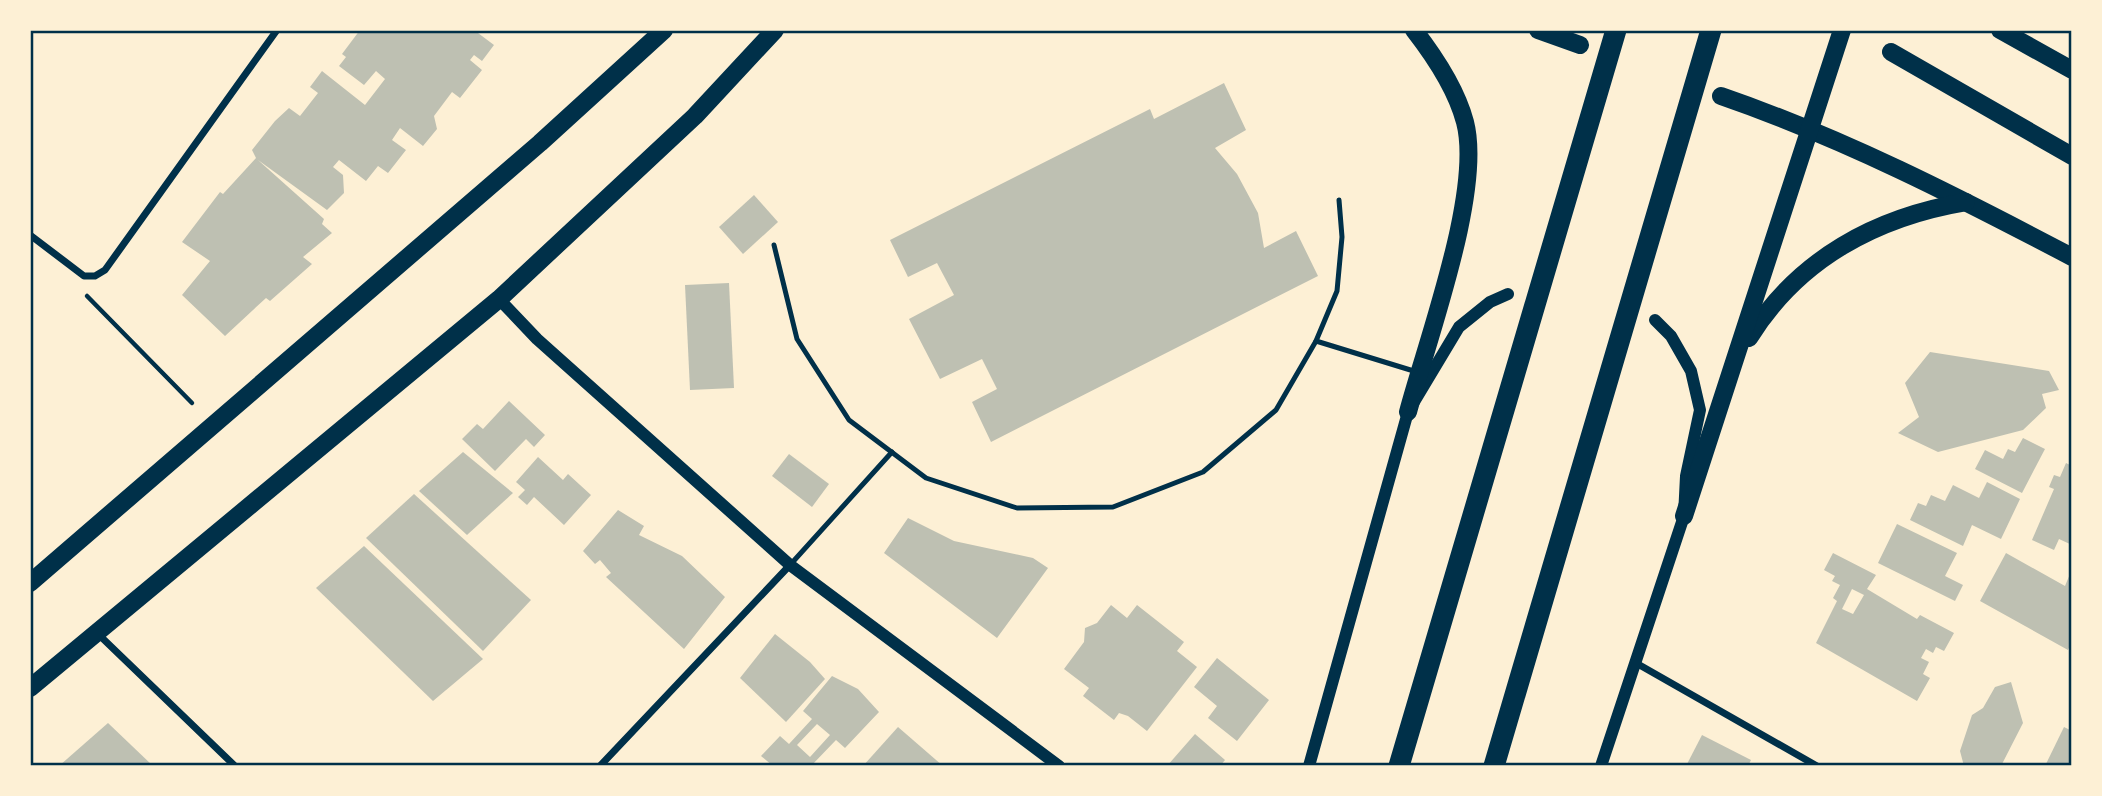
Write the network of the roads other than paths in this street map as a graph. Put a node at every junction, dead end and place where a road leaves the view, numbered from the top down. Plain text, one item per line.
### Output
1 (278, 30) edge
2 (664, 30) edge
3 (775, 30) edge
4 (1413, 30) edge
5 (1538, 30) edge
6 (1616, 30) edge
7 (1711, 30) edge
8 (1842, 30) edge
9 (2000, 30) edge
10 (1580, 45) dead end
11 (1891, 52) dead end
12 (2072, 70) edge
13 (1721, 96) dead end
14 (1809, 128) junction
15 (2072, 156) edge
16 (1339, 200) dead end
17 (1966, 202) junction
18 (30, 235) edge
19 (774, 246) dead end
20 (2072, 257) edge
21 (1508, 294) dead end
22 (499, 299) junction
23 (1655, 320) dead end
24 (1316, 341) junction
25 (1736, 359) junction
26 (1419, 372) junction
27 (1408, 412) junction
28 (891, 452) junction
29 (1684, 516) junction
30 (790, 565) junction
31 (30, 583) edge
32 (96, 632) junction
33 (1636, 663) junction
34 (30, 688) edge
35 (1042, 762) edge
36 (235, 766) edge
37 (600, 766) edge
38 (1059, 766) edge
39 (1309, 766) edge
40 (1399, 766) edge
41 (1494, 766) edge
42 (1601, 766) edge
43 (1816, 766) edge

1 - 18 street
2 - 31 main road
3 - 22 main road
4 - 26 main road
5 - 10 main road
6 - 40 highway
7 - 41 highway
8 - 14 main road
9 - 12 main road
11 - 15 main road
13 - 14 main road
14 - 17 main road
14 - 25 main road
16 - 24 lane
17 - 20 main road
17 - 25 main road
19 - 28 lane
21 - 27 street
22 - 30 street
22 - 32 main road
23 - 29 street
24 - 26 lane
24 - 28 lane
25 - 29 main road
26 - 27 main road
27 - 39 street
28 - 30 lane
29 - 33 street
30 - 35 street
30 - 37 street
32 - 34 main road
32 - 36 street
33 - 42 street
33 - 43 street
35 - 38 street

